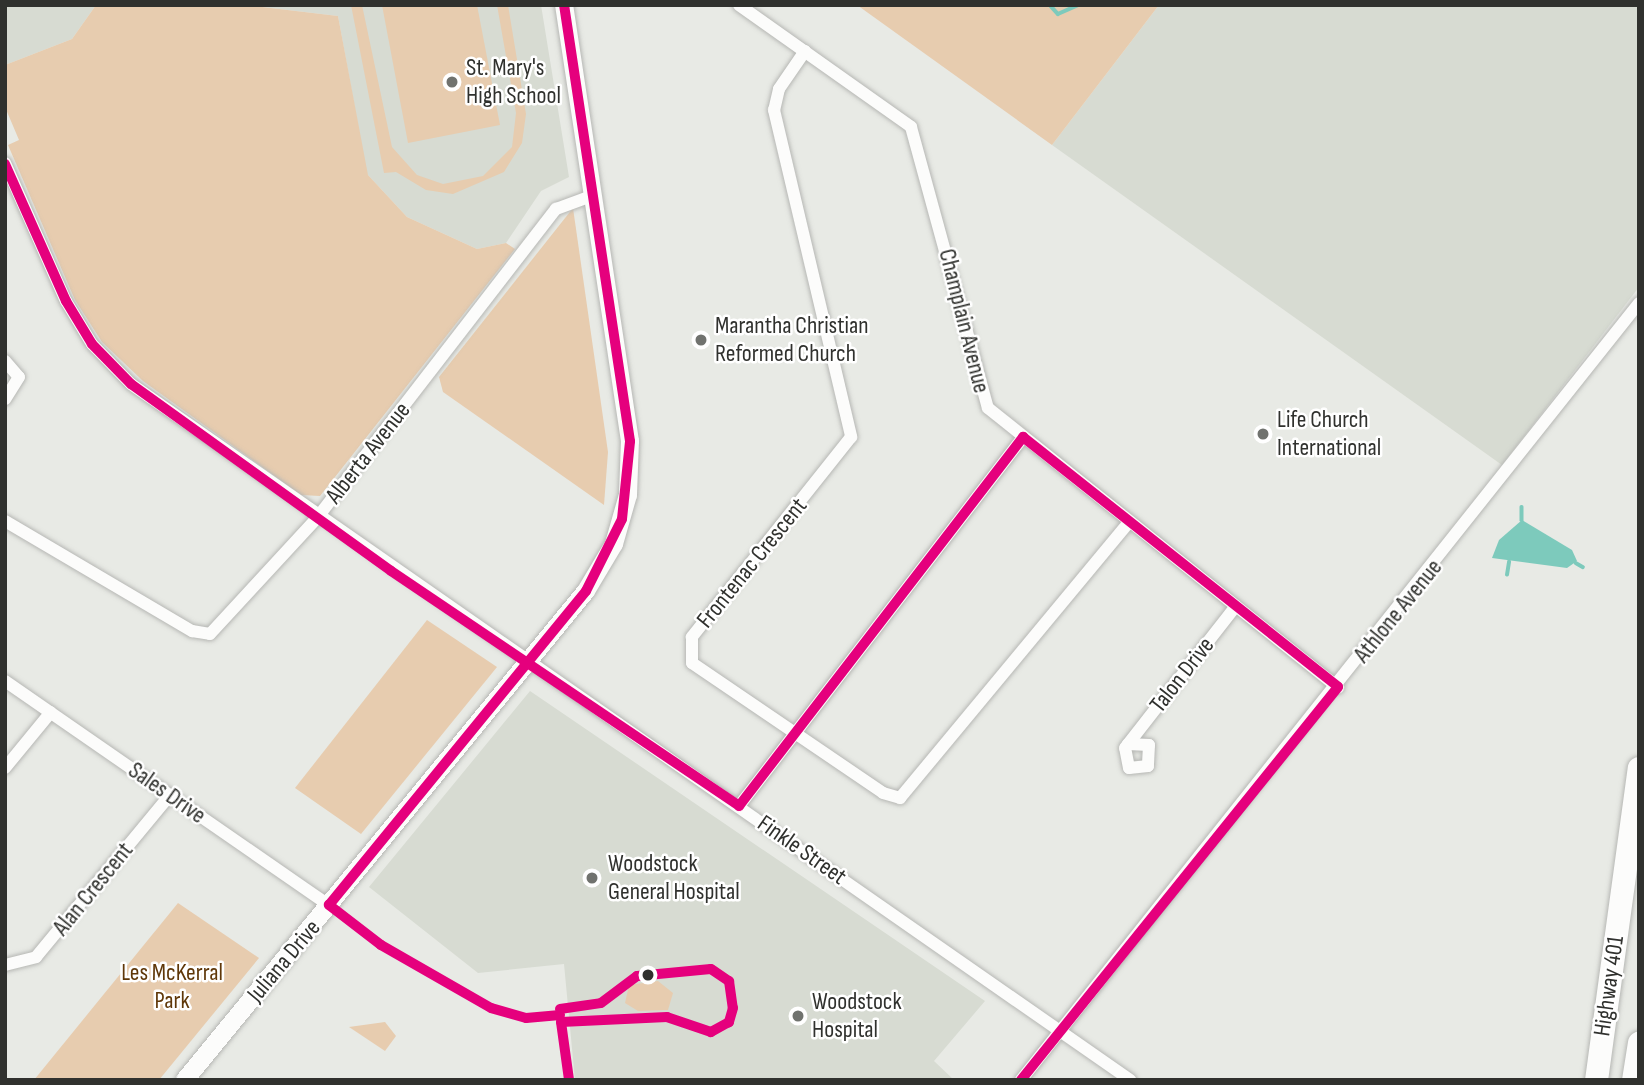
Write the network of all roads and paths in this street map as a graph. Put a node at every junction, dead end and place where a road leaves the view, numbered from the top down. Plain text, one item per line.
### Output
1 (564, 5) edge
2 (738, 5) edge
3 (805, 51) junction
4 (5, 163) edge
5 (594, 195) junction
6 (1639, 303) edge
7 (5, 360) edge
8 (5, 399) edge
9 (1023, 437) junction
10 (317, 518) junction
11 (5, 521) edge
12 (1129, 522) junction
13 (1236, 606) junction
14 (528, 663) junction
15 (5, 681) edge
16 (1338, 687) junction
17 (51, 712) junction
18 (791, 730) junction
19 (1128, 744) dead end
20 (5, 768) edge
21 (1639, 768) edge
22 (170, 794) junction
23 (739, 806) junction
24 (329, 905) junction
25 (5, 965) edge
26 (1061, 1031) junction
27 (1639, 1042) edge
28 (185, 1080) edge
29 (1021, 1080) edge
30 (1130, 1080) edge
31 (1596, 1080) edge
32 (1633, 1080) edge

1 - 5 street, Juliana Drive
2 - 3 street, Champlain Avenue
3 - 9 street, Champlain Avenue
3 - 18 street, Frontenac Crescent
4 - 10 street, Finkle Street
5 - 10 street, Alberta Avenue
5 - 14 street, Juliana Drive
6 - 16 street, Athlone Avenue
7 - 8 street
9 - 12 street, Champlain Avenue
9 - 18 street
10 - 11 street, Alberta Avenue
10 - 14 street, Finkle Street
12 - 13 street, Champlain Avenue
12 - 18 street, Frontenac Crescent
13 - 16 street, Champlain Avenue
13 - 19 street, Talon Drive
14 - 23 street, Finkle Street
14 - 24 street, Juliana Drive
15 - 17 street, Sales Drive
16 - 26 street, Athlone Avenue
17 - 20 street
17 - 22 street, Sales Drive
18 - 23 street
21 - 31 highway, Highway 401
22 - 24 street, Sales Drive
22 - 25 street, Alan Crescent
23 - 26 street, Finkle Street
24 - 28 street, Juliana Drive
26 - 29 street, Athlone Avenue
26 - 30 street, Finkle Street
27 - 32 highway, Highway 401

